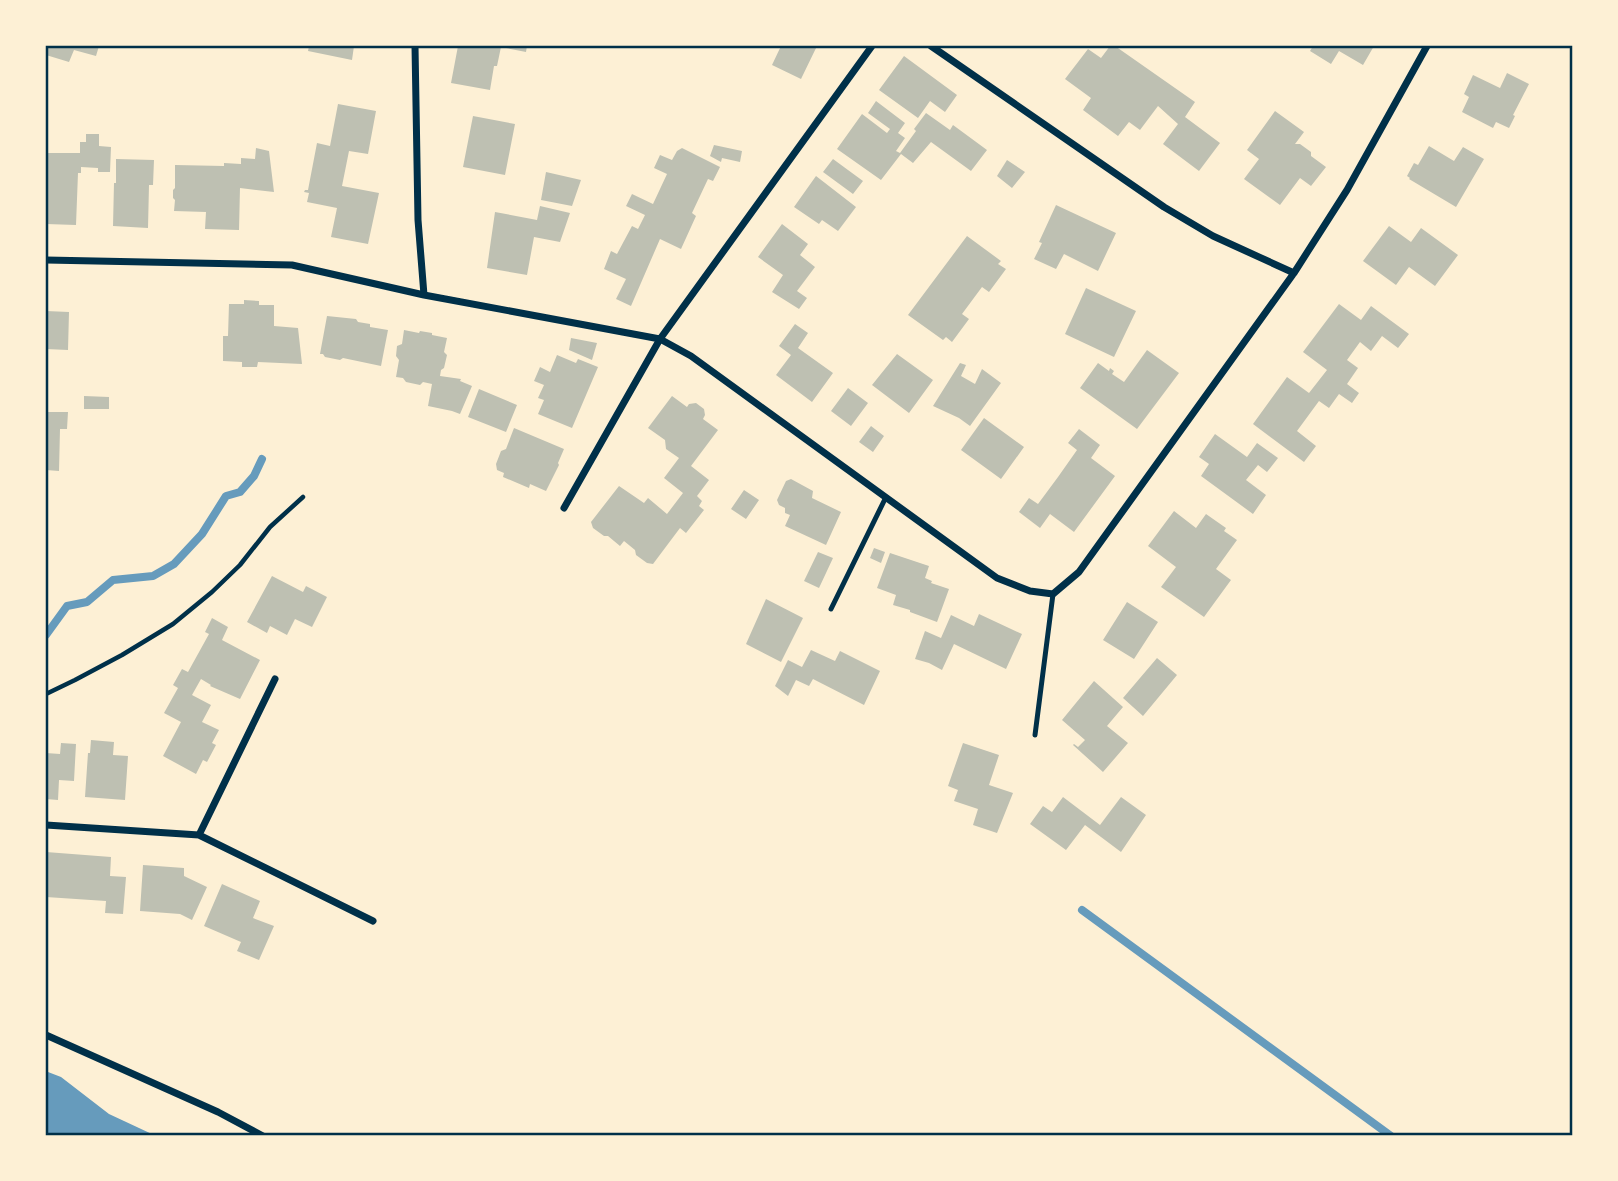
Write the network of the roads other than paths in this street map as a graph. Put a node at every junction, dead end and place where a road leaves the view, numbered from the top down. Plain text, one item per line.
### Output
1 (415, 46) edge
2 (872, 46) edge
3 (931, 46) edge
4 (1427, 46) edge
5 (46, 260) edge
6 (1294, 273) junction
7 (424, 295) junction
8 (660, 339) junction
9 (886, 497) junction
10 (564, 509) dead end
11 (1053, 594) junction
12 (831, 609) dead end
13 (275, 679) dead end
14 (1035, 735) dead end
15 (46, 825) edge
16 (199, 835) junction
17 (373, 921) dead end
18 (46, 1035) edge
19 (263, 1136) edge

1 - 7 street
2 - 8 street
3 - 6 street
4 - 6 street
5 - 7 street
6 - 11 street
7 - 8 street
8 - 9 street
8 - 10 street
9 - 11 street
9 - 12 lane
11 - 14 lane
13 - 16 street
15 - 16 street
16 - 17 street
18 - 19 street

